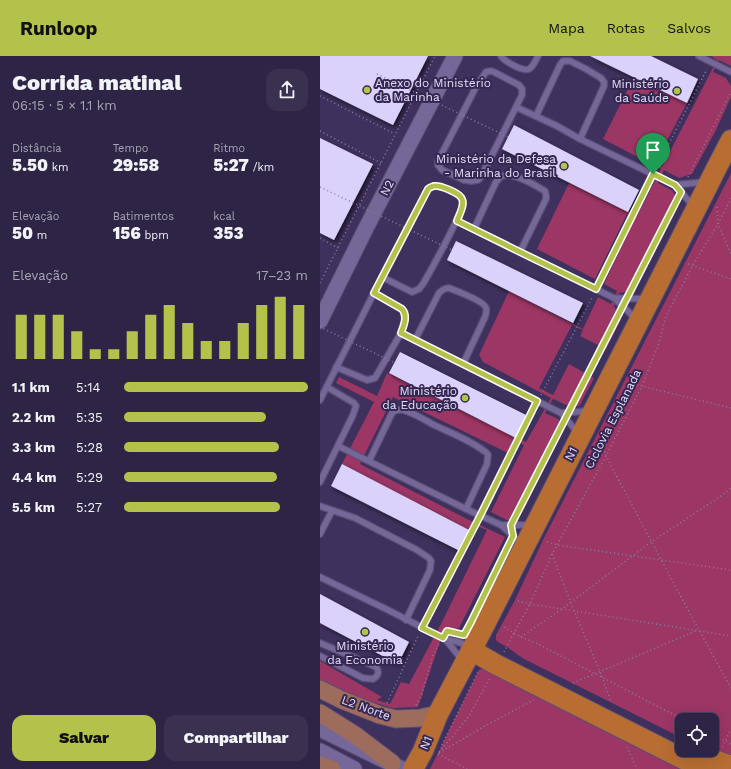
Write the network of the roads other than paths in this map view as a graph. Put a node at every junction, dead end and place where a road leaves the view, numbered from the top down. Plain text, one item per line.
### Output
1 (455, 56) edge
2 (501, 56) edge
3 (538, 56) edge
4 (699, 56) edge
5 (731, 72) edge
6 (516, 107) junction
7 (536, 116) junction
8 (580, 139) junction
9 (731, 140) edge
10 (718, 170) edge
11 (675, 185) junction
12 (696, 209) junction
13 (457, 221) junction
14 (474, 229) junction
15 (520, 252) junction
16 (382, 277) junction
17 (374, 293) junction
18 (614, 298) junction
19 (650, 300) junction
20 (320, 321) edge
21 (639, 321) junction
22 (401, 333) junction
23 (416, 340) junction
24 (463, 364) junction
25 (336, 367) junction
26 (327, 387) junction
27 (320, 400) edge
28 (593, 411) junction
29 (561, 413) junction
30 (581, 436) junction
31 (338, 446) junction
32 (369, 461) junction
33 (320, 482) edge
34 (320, 506) edge
35 (466, 509) junction
36 (332, 511) junction
37 (501, 525) junction
38 (535, 525) junction
39 (320, 534) edge
40 (524, 546) junction
41 (320, 577) edge
42 (406, 620) junction
43 (445, 639) junction
44 (320, 643) edge
45 (471, 651) junction
46 (320, 656) edge
47 (320, 689) edge
48 (320, 713) edge
49 (438, 714) junction
50 (320, 729) edge
51 (675, 740) edge
52 (320, 751) edge
53 (709, 757) edge
54 (320, 764) edge
55 (397, 766) edge
56 (731, 766) edge
57 (332, 769) edge
58 (354, 769) edge
59 (413, 769) edge
60 (703, 769) edge

1 - 20 main road, N2
2 - 3 lane
4 - 5 lane
6 - 6 lane
6 - 7 lane
7 - 8 lane
7 - 8 lane
8 - 11 lane
9 - 10 highway, N1
10 - 11 lane
10 - 12 highway, N1
11 - 12 lane
12 - 19 highway, N1
13 - 14 lane
13 - 16 lane
13 - 16 lane
14 - 15 lane
14 - 15 lane
15 - 18 lane
16 - 17 lane
17 - 22 lane
17 - 25 lane
18 - 19 lane
18 - 21 lane
19 - 21 highway, N1
21 - 28 highway, N1
22 - 23 lane
22 - 25 lane
23 - 24 lane
23 - 24 lane
24 - 29 lane
25 - 26 lane
26 - 27 lane
26 - 31 lane
28 - 29 lane
28 - 30 highway, N1
29 - 30 lane
30 - 38 highway, N1
31 - 32 lane
31 - 33 lane
32 - 35 lane
32 - 35 lane
34 - 36 lane
35 - 37 lane
36 - 39 lane
36 - 42 lane
37 - 38 lane
37 - 40 lane
38 - 40 highway, N1
40 - 45 highway, N1
41 - 42 lane
42 - 43 lane
43 - 45 lane
43 - 45 lane
44 - 46 lane
45 - 49 highway, N1
45 - 51 highway
45 - 60 highway
47 - 49 main road, L2 Norte
48 - 55 main road
49 - 59 highway, N1
50 - 55 main road
52 - 58 main road
53 - 56 highway
54 - 57 main road

